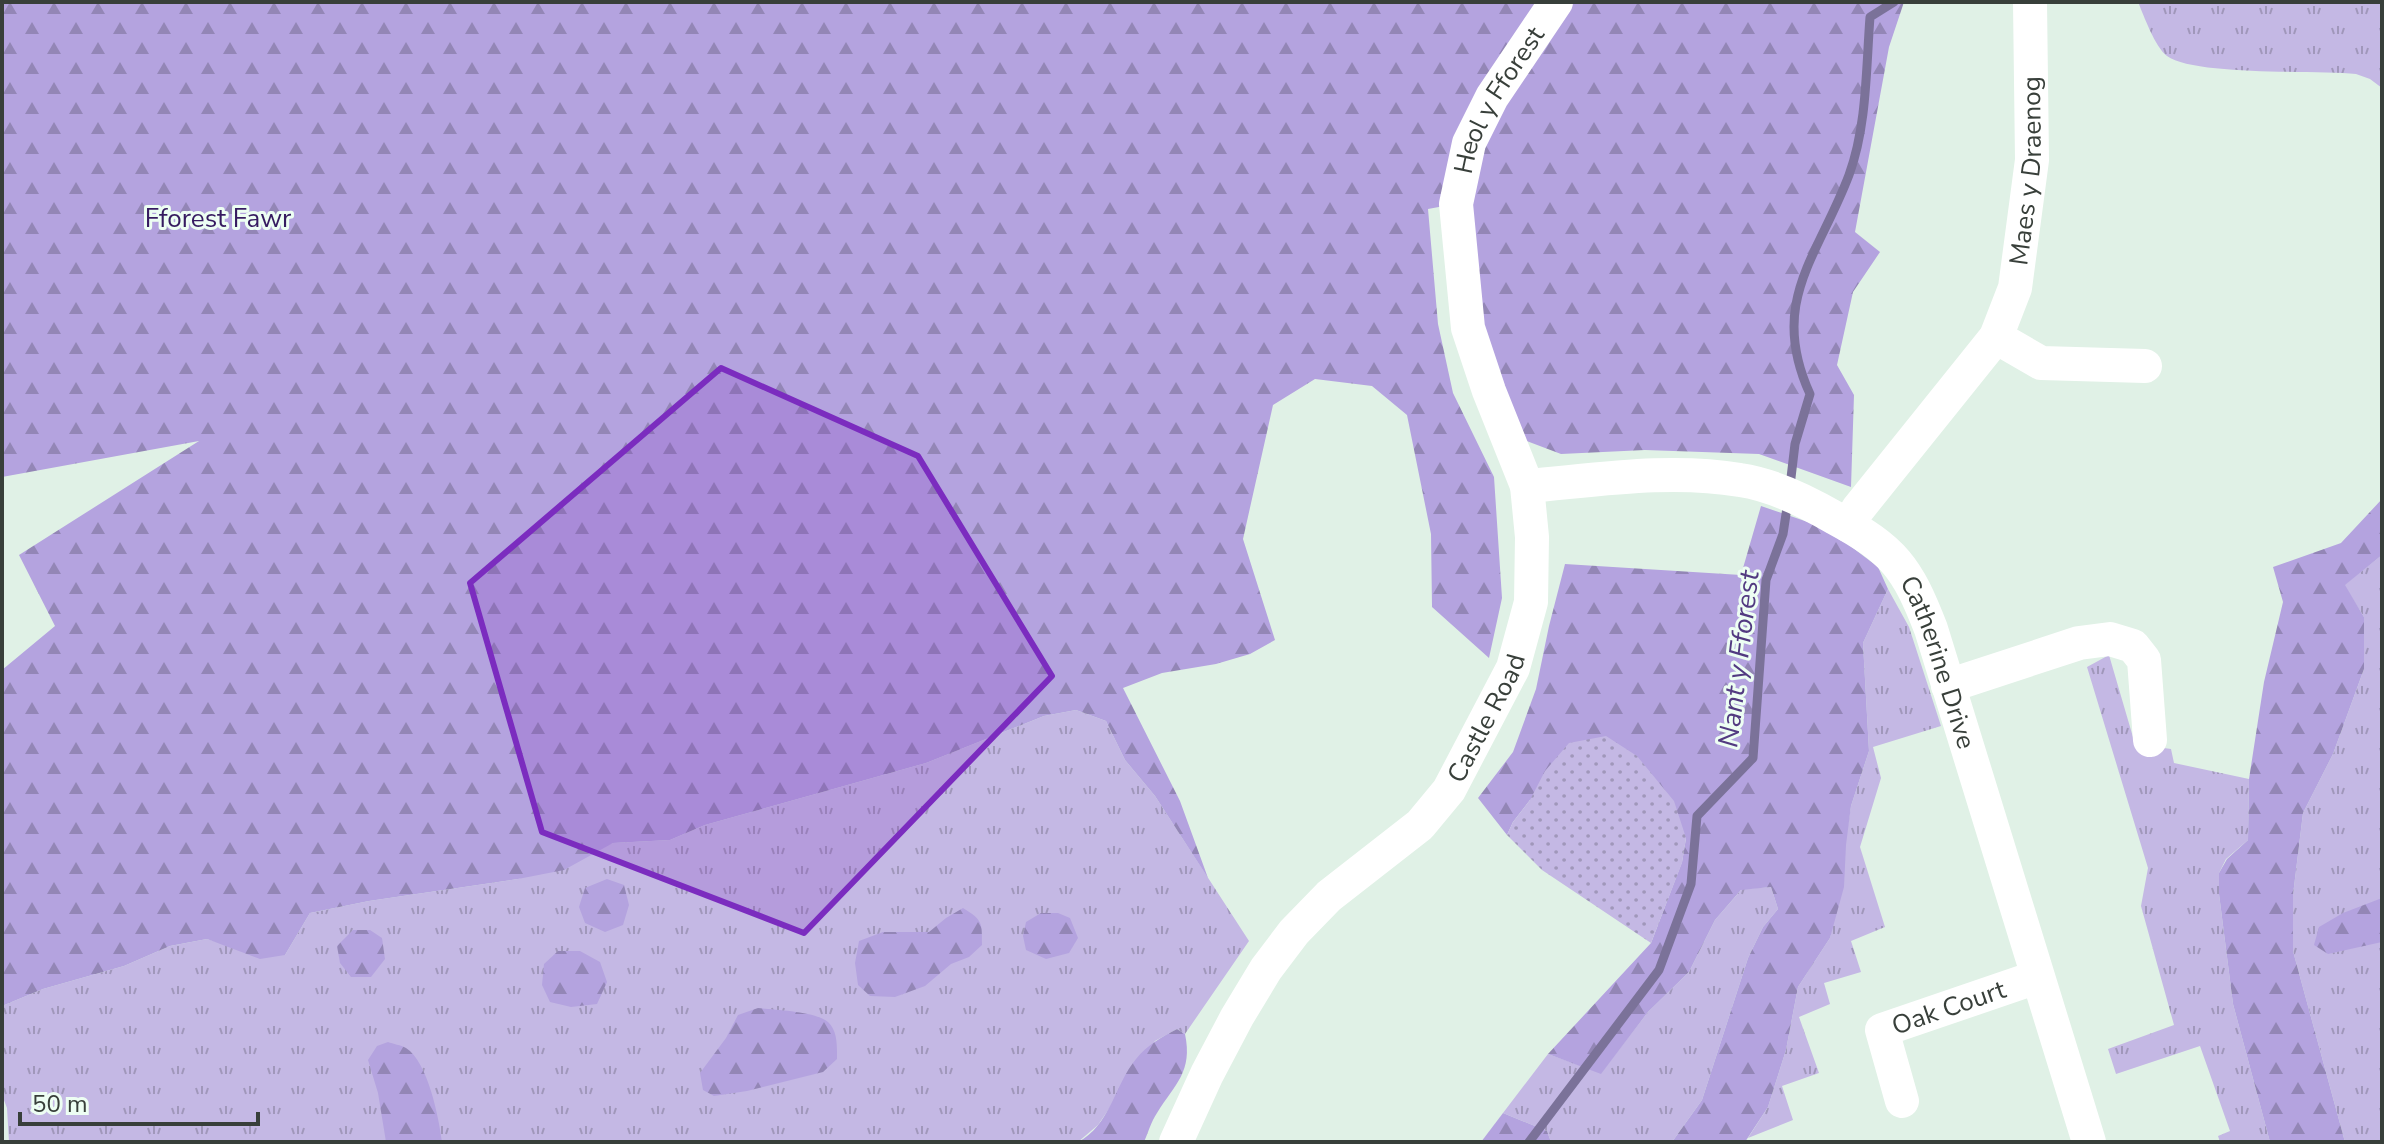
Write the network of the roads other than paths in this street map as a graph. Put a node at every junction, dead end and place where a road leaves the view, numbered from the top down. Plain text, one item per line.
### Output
1 (1556, 2) edge
2 (2030, 2) edge
3 (1456, 204) joint
4 (1996, 337) junction
5 (2145, 366) dead end
6 (1527, 486) junction
7 (1848, 525) junction
8 (1948, 686) junction
9 (2150, 740) dead end
10 (2037, 977) junction
11 (1902, 1101) dead end
12 (1176, 1142) edge
13 (2089, 1142) edge

1 - 3 street, Heol y Fforest
2 - 4 street, Maes y Draenog
3 - 6 street, Castle Road
4 - 5 street
4 - 7 street, Maes y Draenog
6 - 7 street, Catherine Drive
6 - 12 street, Castle Road
7 - 8 street, Catherine Drive
8 - 9 street
8 - 10 street, Catherine Drive
10 - 11 street, Oak Court
10 - 13 street, Catherine Drive

